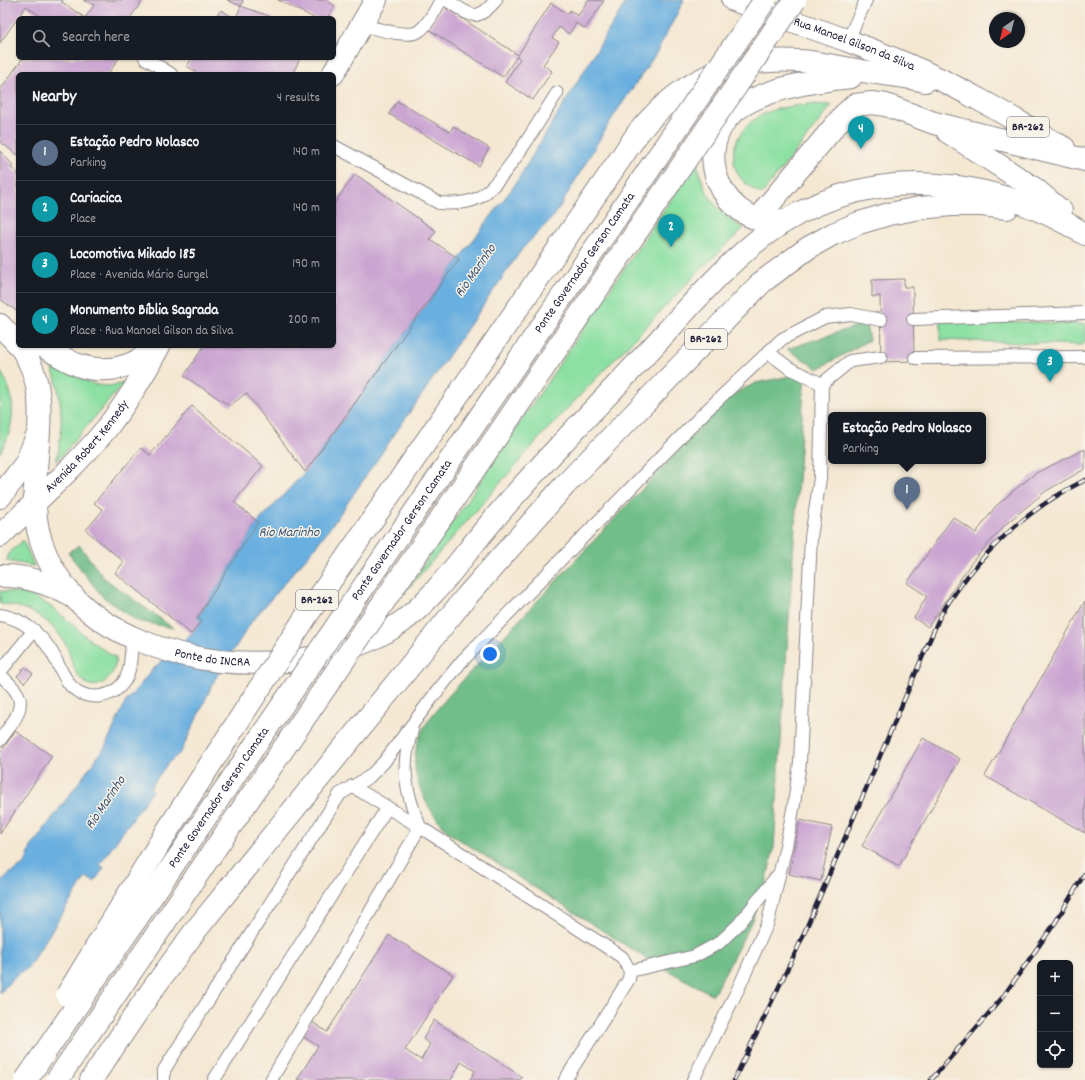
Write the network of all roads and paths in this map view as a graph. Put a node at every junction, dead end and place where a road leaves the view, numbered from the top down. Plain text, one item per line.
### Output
1 (376, 0) edge
2 (441, 0) edge
3 (446, 0) edge
4 (496, 0) edge
5 (795, 0) edge
6 (866, 0) edge
7 (748, 2) edge
8 (362, 25) junction
9 (848, 40) junction
10 (148, 60) edge
11 (168, 72) edge
12 (334, 72) edge
13 (876, 73) junction
14 (557, 93) dead end
15 (972, 95) junction
16 (934, 123) junction
17 (336, 147) edge
18 (1085, 160) edge
19 (780, 220) junction
20 (1079, 230) edge
21 (1085, 313) edge
22 (912, 319) dead end
23 (881, 320) dead end
24 (0, 324) edge
25 (16, 331) edge
26 (16, 342) edge
27 (21, 348) edge
28 (46, 348) edge
29 (156, 348) edge
30 (158, 348) edge
31 (768, 352) junction
32 (881, 357) dead end
33 (1085, 357) edge
34 (915, 358) dead end
35 (822, 384) junction
36 (40, 417) junction
37 (0, 497) edge
38 (34, 502) junction
39 (0, 536) edge
40 (0, 576) edge
41 (74, 597) junction
42 (0, 615) edge
43 (34, 630) junction
44 (132, 637) junction
45 (0, 673) edge
46 (416, 719) junction
47 (0, 740) edge
48 (352, 786) junction
49 (387, 808) junction
50 (420, 828) junction
51 (779, 874) junction
52 (630, 971) junction
53 (15, 1080) edge
54 (26, 1080) edge
55 (57, 1080) edge
56 (91, 1080) edge
57 (164, 1080) edge
58 (214, 1080) edge
59 (271, 1080) edge
60 (565, 1080) edge
61 (693, 1080) edge

1 - 8 main road
2 - 8 lane
3 - 4 lane
5 - 55 main road, Ponte Governador Gerson Camata, bridge
6 - 9 lane
7 - 9 main road, Rua Manoel Gilson da Silva
7 - 54 main road, Ponte Governador Gerson Camata, bridge
8 - 12 main road
9 - 15 main road, Rua Manoel Gilson da Silva
10 - 11 lane
13 - 15 main road, BR-262
13 - 19 main road
13 - 53 main road, BR-262, bridge
14 - 17 lane
15 - 18 main road, BR-262
16 - 18 main road
16 - 19 main road
16 - 20 main road
19 - 20 main road, Ponte do INCRA
19 - 44 main road, Ponte do INCRA
20 - 56 main road, BR-262
21 - 22 lane
23 - 31 lane
24 - 25 main road
24 - 26 main road
27 - 36 main road
28 - 29 main road
30 - 38 main road, Avenida Robert Kennedy
31 - 35 lane
31 - 46 lane
32 - 35 lane
33 - 34 lane
35 - 51 lane
36 - 37 main road
36 - 38 main road
38 - 39 main road, Avenida Robert Kennedy
38 - 41 main road
40 - 41 main road
41 - 44 main road, Ponte do INCRA
42 - 43 lane
43 - 44 lane
43 - 45 lane
45 - 47 lane
46 - 48 lane
46 - 50 lane
48 - 49 lane
48 - 57 lane
49 - 50 lane
49 - 58 lane
50 - 52 lane
50 - 59 lane
51 - 52 lane
51 - 61 lane
52 - 60 lane

